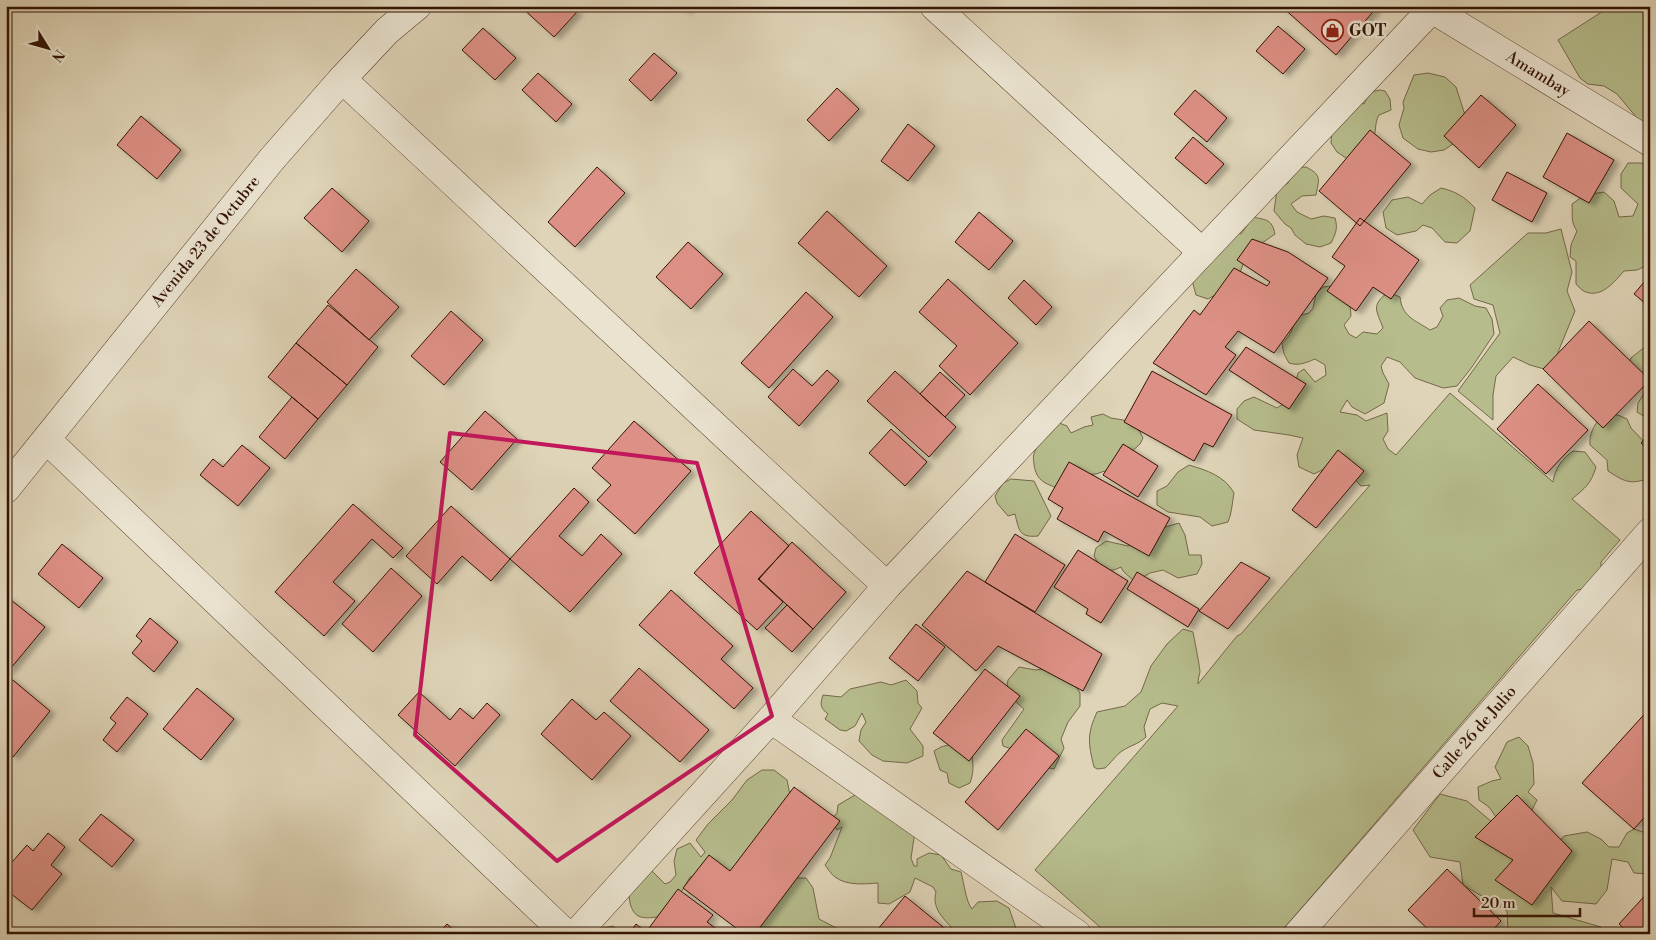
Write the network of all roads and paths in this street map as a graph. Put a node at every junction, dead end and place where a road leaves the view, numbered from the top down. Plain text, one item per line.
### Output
1 (417, 6) edge
2 (934, 6) edge
3 (1429, 8) edge
4 (342, 79) junction
5 (1650, 142) edge
6 (1202, 252) junction
7 (46, 440) junction
8 (6, 489) edge
9 (1644, 551) edge
10 (888, 586) junction
11 (772, 719) junction
12 (566, 934) edge
13 (576, 934) edge
14 (1077, 934) edge
15 (1298, 934) edge

1 - 4 street, Avenida 23 de Octubre
2 - 6 street
3 - 5 street, Amambay
3 - 6 street
4 - 7 street, Avenida 23 de Octubre
4 - 10 street
6 - 10 street
7 - 8 street, Avenida 23 de Octubre
7 - 12 street
9 - 15 street, Calle 26 de Julio
10 - 11 street
11 - 13 street
11 - 14 street

